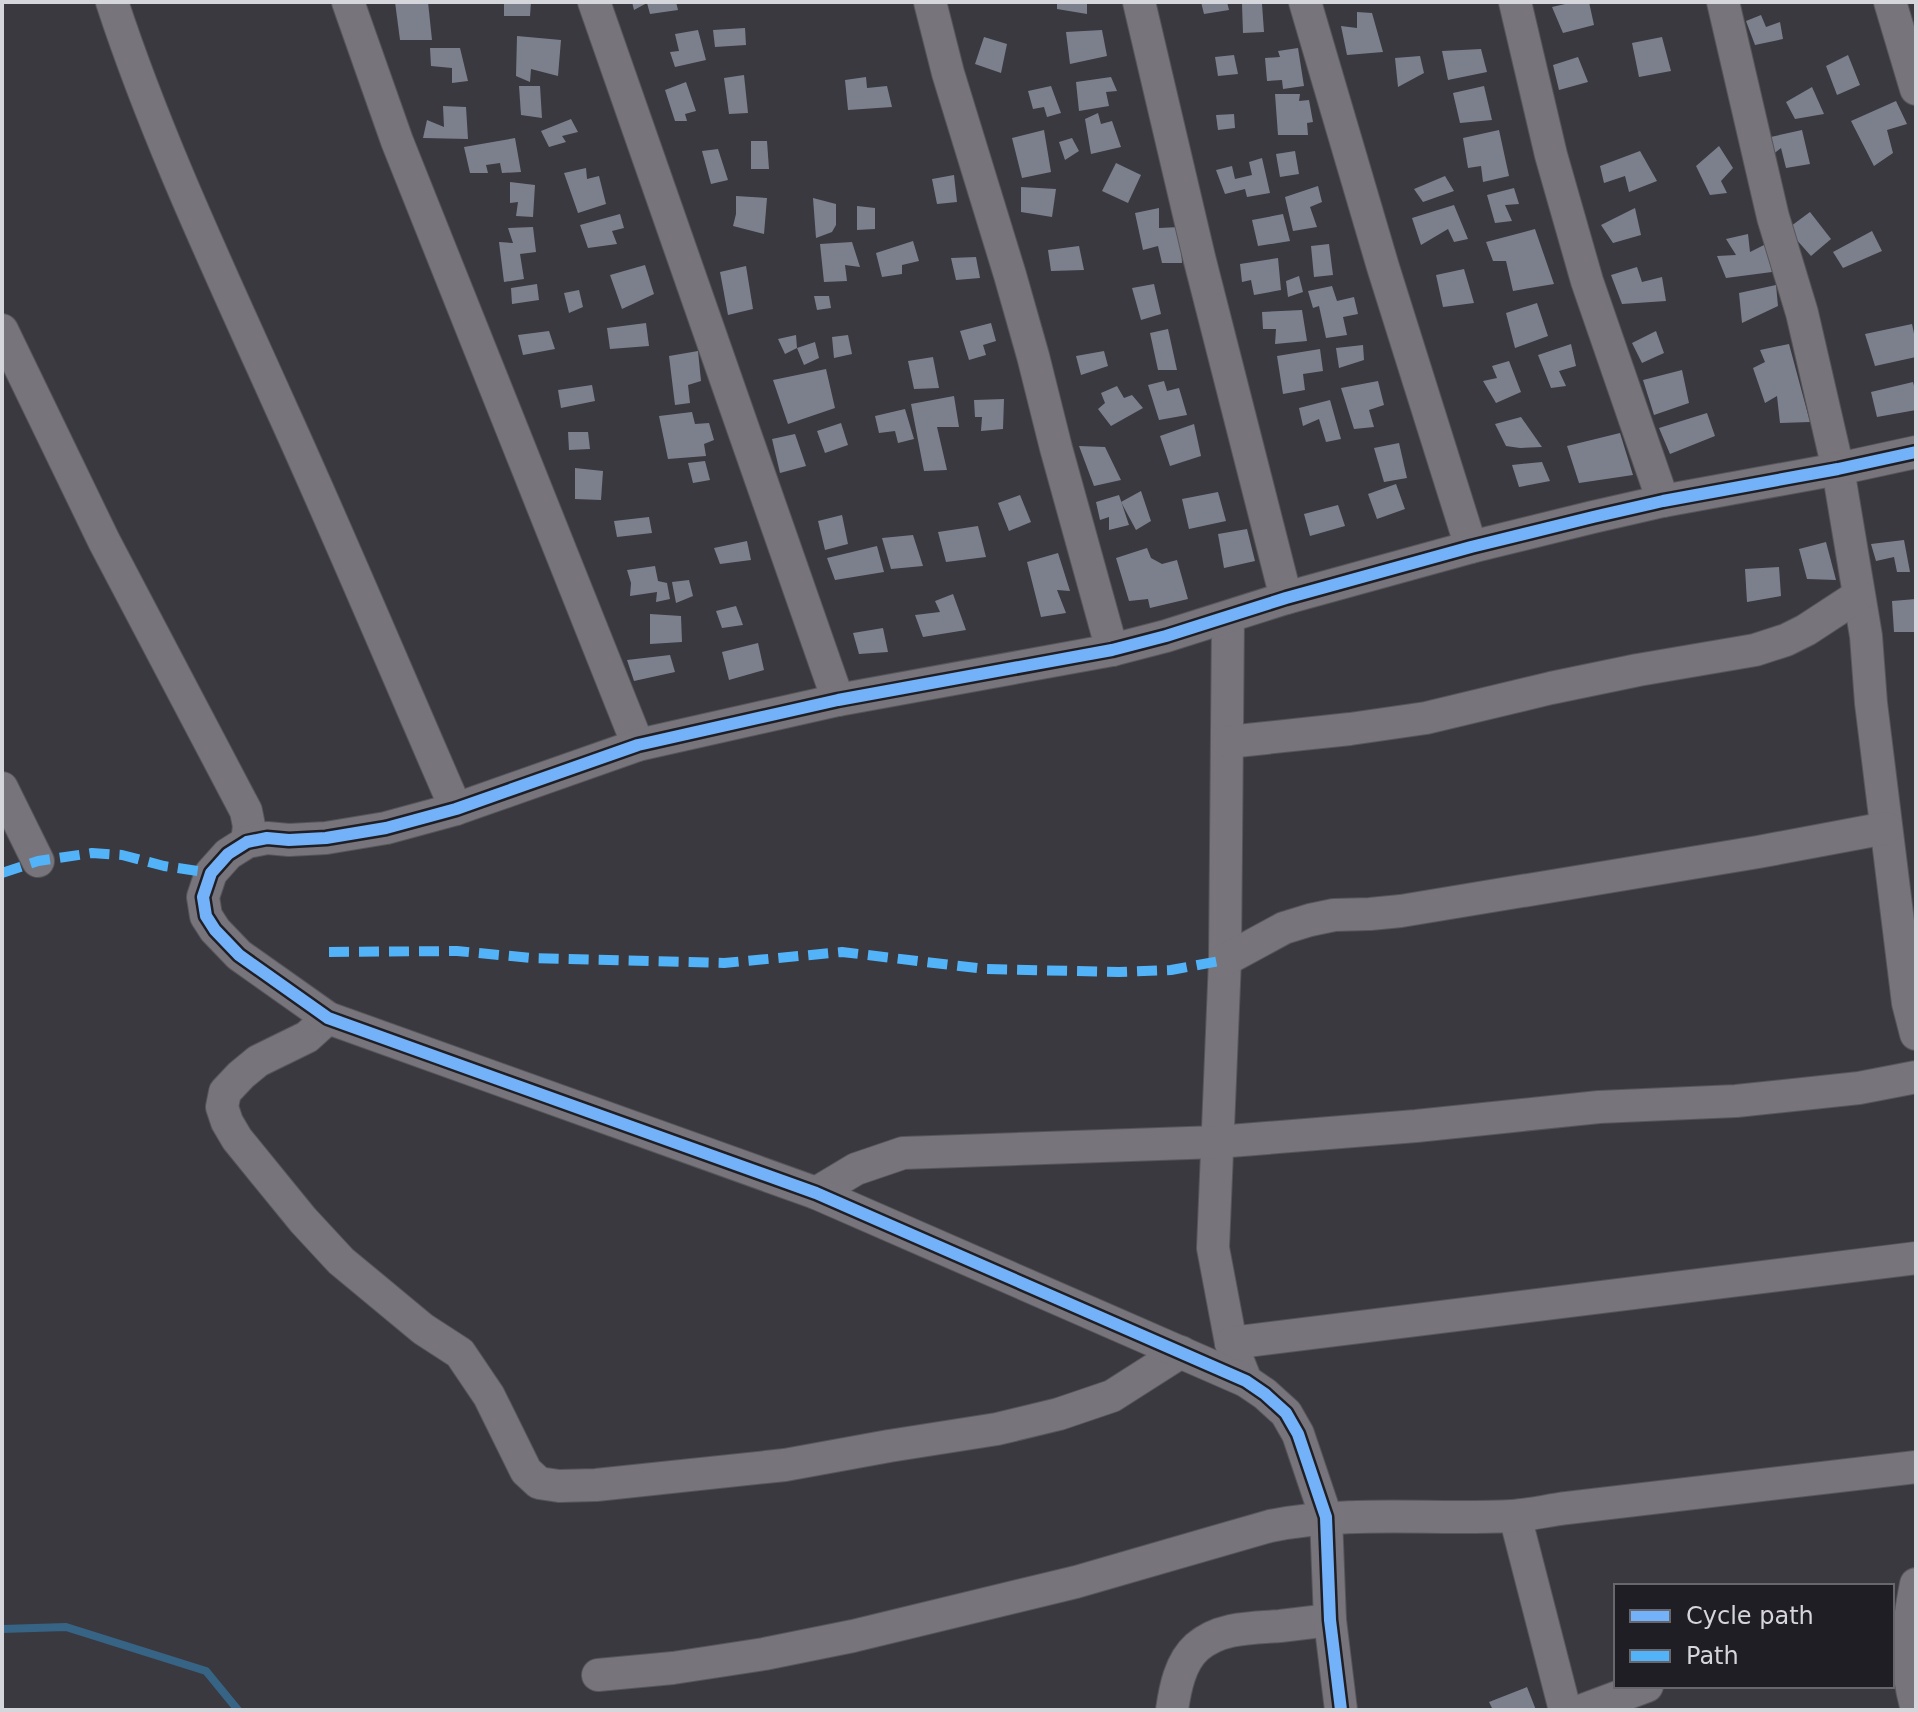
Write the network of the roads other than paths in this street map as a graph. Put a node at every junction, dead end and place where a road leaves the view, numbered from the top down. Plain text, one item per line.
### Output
1 (112, 2) edge
2 (348, 2) edge
3 (594, 2) edge
4 (930, 2) edge
5 (1139, 2) edge
6 (1305, 2) edge
7 (1515, 2) edge
8 (1723, 2) edge
9 (1890, 2) edge
10 (1916, 89) edge
11 (2, 330) edge
12 (1916, 452) edge
13 (1838, 469) junction
14 (1663, 501) junction
15 (1471, 547) junction
16 (1858, 596) junction
17 (1286, 598) junction
18 (1228, 618) junction
19 (1112, 650) junction
20 (838, 700) junction
21 (1228, 742) junction
22 (638, 745) junction
23 (2, 788) edge
24 (456, 809) junction
25 (1886, 828) junction
26 (247, 842) junction
27 (38, 861) dead end
28 (1225, 960) junction
29 (328, 1018) junction
30 (1916, 1034) edge
31 (1916, 1077) edge
32 (1217, 1142) junction
33 (816, 1193) junction
34 (1916, 1258) edge
35 (1231, 1343) junction
36 (1181, 1352) junction
37 (1246, 1381) junction
38 (1916, 1467) edge
39 (1515, 1516) junction
40 (1326, 1517) junction
41 (1916, 1584) edge
42 (1901, 1616) edge
43 (1330, 1620) junction
44 (598, 1675) dead end
45 (1642, 1688) edge
46 (1916, 1706) edge
47 (1172, 1710) edge
48 (1341, 1710) edge
49 (1565, 1710) edge
50 (1583, 1710) edge

1 - 24 street
2 - 22 street
3 - 20 street
4 - 19 street
5 - 17 street
6 - 15 street
7 - 14 street
8 - 13 street
9 - 10 street
11 - 26 street
12 - 13 street
13 - 14 street
13 - 16 street
14 - 15 street
15 - 17 street
16 - 21 street
16 - 25 street
17 - 18 street
18 - 19 street
18 - 21 street
19 - 20 street
20 - 22 street
21 - 28 street
22 - 24 street
23 - 27 street
24 - 26 street
25 - 28 street
25 - 30 street
26 - 29 street
28 - 32 street
29 - 33 street
29 - 36 street
31 - 32 street
32 - 33 street
32 - 35 street
33 - 36 street
34 - 35 street
35 - 37 street
36 - 37 street
37 - 40 street
38 - 39 street
39 - 40 street
39 - 49 street
40 - 43 street
40 - 44 street
41 - 42 street
42 - 46 street
43 - 47 street
43 - 48 street
45 - 50 street

